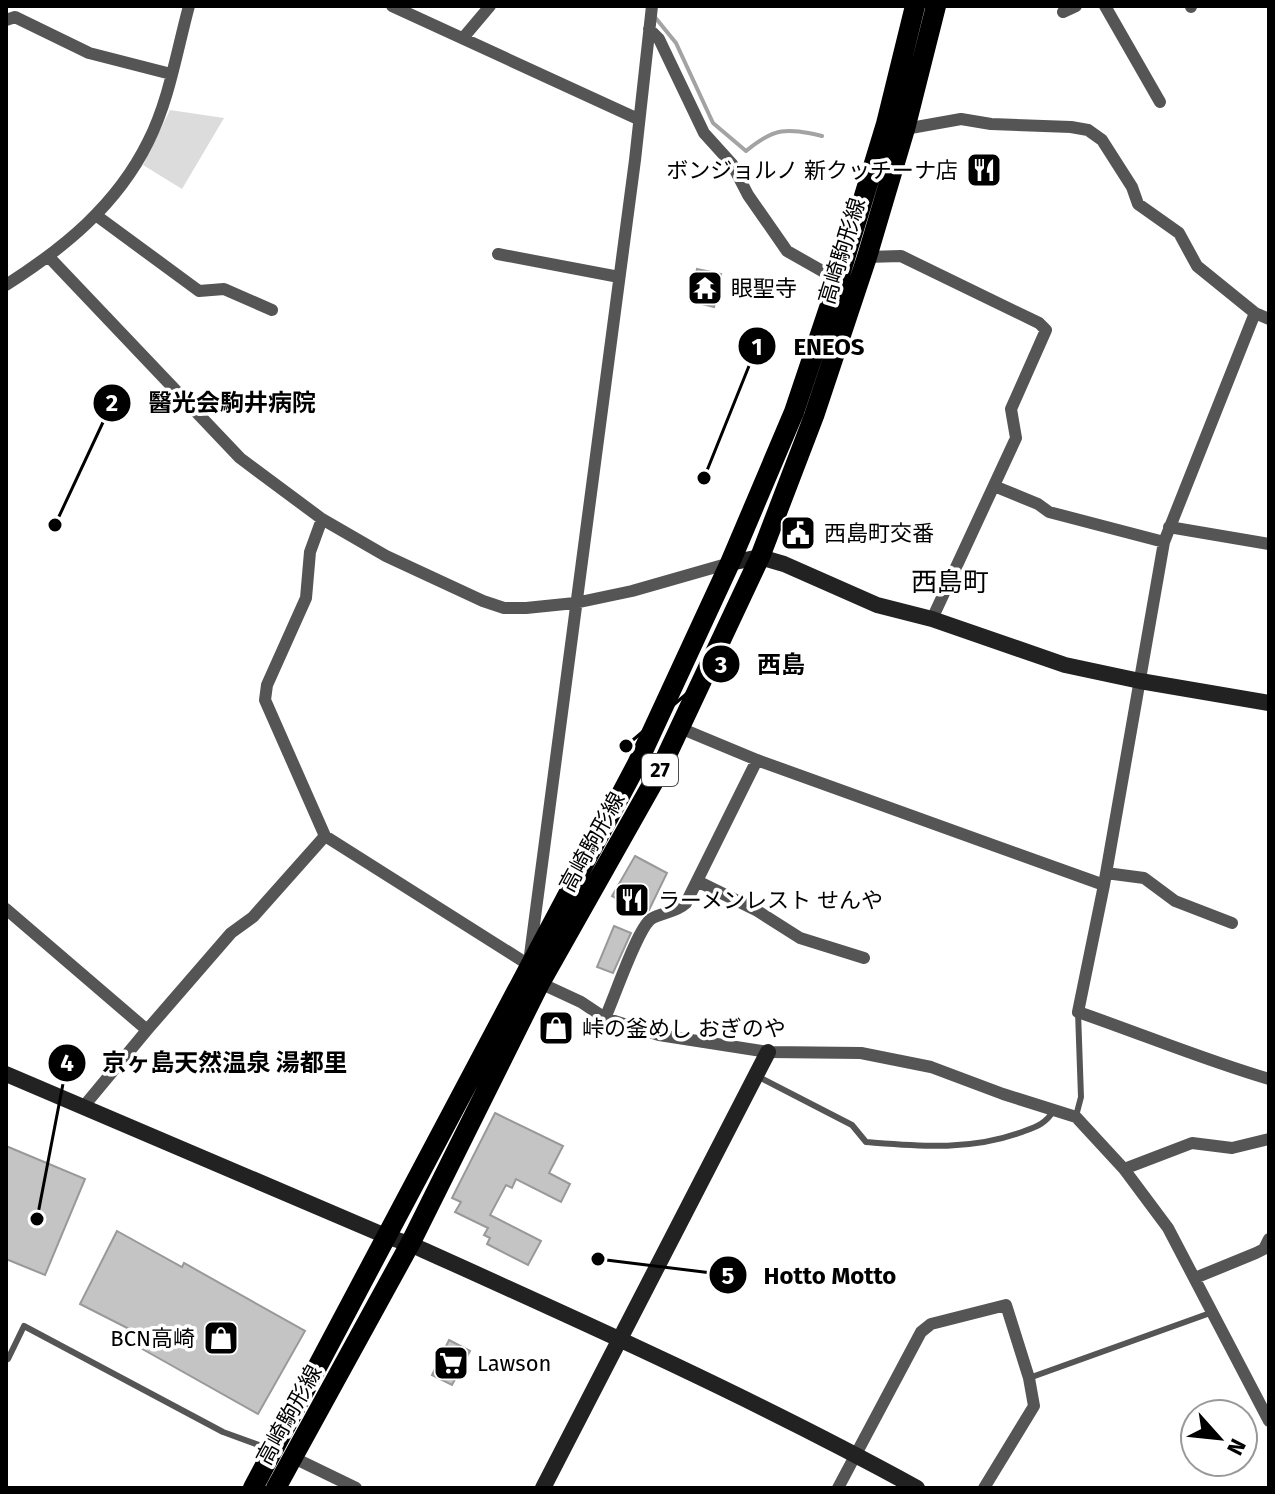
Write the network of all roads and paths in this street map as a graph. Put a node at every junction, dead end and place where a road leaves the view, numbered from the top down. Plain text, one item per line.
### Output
1 (189, 6) edge
2 (392, 6) edge
3 (490, 6) edge
4 (652, 6) edge
5 (915, 6) edge
6 (936, 6) edge
7 (1105, 6) edge
8 (6, 20) edge
9 (649, 29) junction
10 (463, 38) junction
11 (171, 74) junction
12 (1160, 102) dead end
13 (638, 119) junction
14 (905, 129) junction
15 (97, 216) junction
16 (498, 254) dead end
17 (49, 257) junction
18 (867, 257) junction
19 (619, 277) junction
20 (839, 278) junction
21 (6, 285) edge
22 (272, 310) dead end
23 (1255, 313) junction
24 (1269, 319) edge
25 (994, 486) junction
26 (322, 519) junction
27 (1169, 527) junction
28 (1164, 542) junction
29 (1269, 544) edge
30 (760, 557) junction
31 (730, 563) junction
32 (575, 603) junction
33 (932, 619) junction
34 (1140, 681) junction
35 (1269, 703) edge
36 (680, 728) junction
37 (757, 760) junction
38 (325, 836) junction
39 (1105, 879) junction
40 (697, 881) junction
41 (6, 909) edge
42 (1232, 923) dead end
43 (864, 958) dead end
44 (529, 965) junction
45 (540, 983) junction
46 (1078, 1012) junction
47 (605, 1018) junction
48 (147, 1030) junction
49 (768, 1052) junction
50 (6, 1074) edge
51 (757, 1076) junction
52 (1269, 1079) edge
53 (84, 1106) junction
54 (1054, 1110) junction
55 (1076, 1117) junction
56 (1269, 1139) edge
57 (1124, 1169) junction
58 (388, 1237) junction
59 (1269, 1239) edge
60 (410, 1244) junction
61 (1195, 1278) junction
62 (1213, 1312) junction
63 (622, 1339) junction
64 (8, 1359) edge
65 (1029, 1378) junction
66 (1269, 1421) edge
67 (283, 1454) junction
68 (856, 1454) junction
69 (253, 1488) edge
70 (276, 1488) edge
71 (356, 1488) edge
72 (543, 1488) edge
73 (838, 1488) edge
74 (917, 1488) edge
75 (984, 1488) edge

1 - 11 street
2 - 10 street
3 - 10 street
4 - 9 street
5 - 20 main road, 高崎駒形線 / 27
6 - 14 main road, 高崎駒形線 / 27
7 - 12 street
8 - 11 street
9 - 13 street
9 - 20 street
10 - 13 street
11 - 15 street
13 - 19 street
14 - 18 main road, 高崎駒形線 / 27
14 - 23 street
15 - 17 street
15 - 22 street
16 - 19 street
17 - 21 street
17 - 26 street
18 - 25 street
18 - 30 main road, 高崎駒形線 / 27
19 - 32 street
20 - 31 main road, 高崎駒形線 / 27
23 - 24 street
23 - 27 street
25 - 28 street
25 - 33 street
26 - 32 street
26 - 38 street
27 - 28 street
27 - 29 street
28 - 34 street
30 - 31 street
30 - 33 street
30 - 36 main road, 高崎駒形線 / 27
31 - 32 street
31 - 44 main road, 高崎駒形線 / 27
32 - 44 street
33 - 34 street
34 - 35 street
34 - 39 street
36 - 37 street
36 - 45 main road, 高崎駒形線 / 27
37 - 39 street
37 - 40 street
38 - 44 street
38 - 48 street
39 - 42 street
39 - 46 street
40 - 43 street
40 - 47 street
41 - 48 street
44 - 45 street
44 - 58 main road, 高崎駒形線 / 27
45 - 47 street
45 - 60 main road, 高崎駒形線 / 27
46 - 52 street
46 - 55 lane
47 - 49 street
48 - 53 street
49 - 51 street
49 - 54 street
50 - 53 street
51 - 54 lane
51 - 63 street
53 - 58 street
54 - 55 street
55 - 57 street
56 - 57 street
57 - 61 street
58 - 60 street
58 - 67 main road, 高崎駒形線 / 27
59 - 61 street
60 - 63 street
60 - 67 main road, 高崎駒形線 / 27
61 - 62 street
62 - 65 lane
62 - 66 street
63 - 68 street
63 - 72 street
64 - 67 lane
65 - 68 street
65 - 75 street
67 - 69 main road, 高崎駒形線 / 27
67 - 70 main road, 高崎駒形線 / 27
67 - 71 street
68 - 73 street
68 - 74 street

